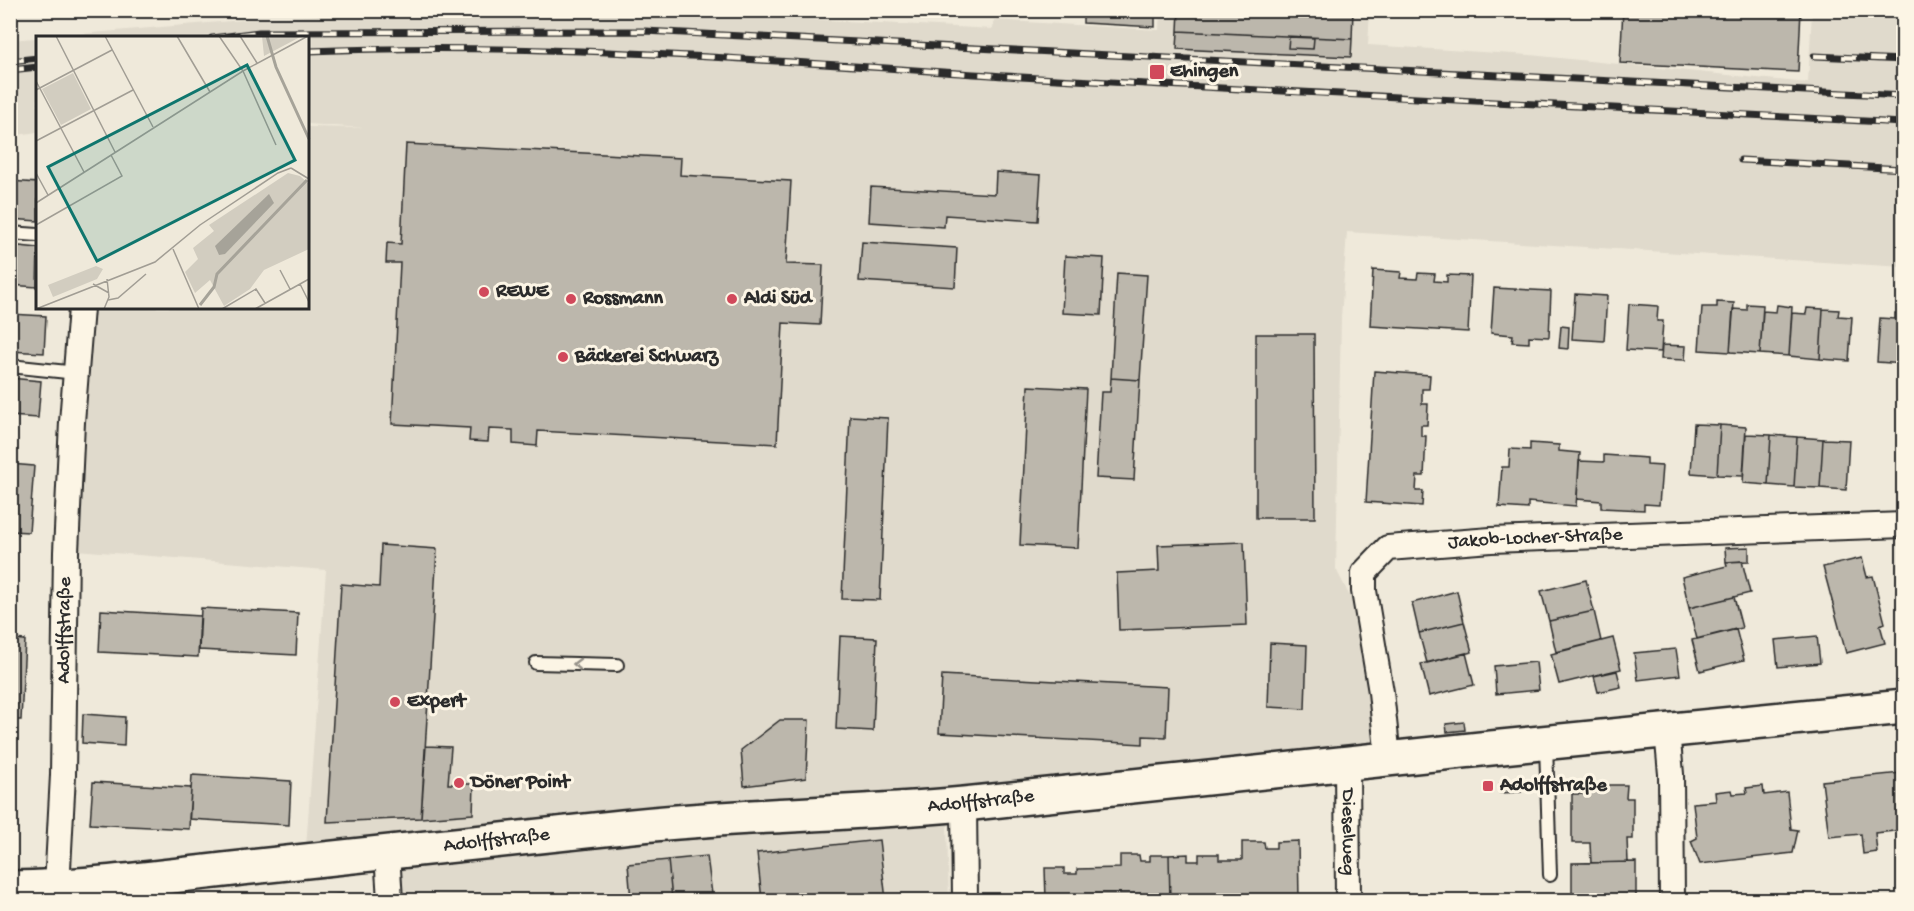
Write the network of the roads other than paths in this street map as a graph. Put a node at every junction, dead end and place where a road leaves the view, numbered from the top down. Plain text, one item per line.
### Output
1 (10, 233) edge
2 (36, 235) edge
3 (81, 309) edge
4 (10, 366) edge
5 (77, 373) junction
6 (1904, 525) edge
7 (536, 663) dead end
8 (617, 665) dead end
9 (1904, 707) edge
10 (1667, 731) junction
11 (1546, 743) junction
12 (1388, 758) junction
13 (1347, 763) junction
14 (964, 804) junction
15 (387, 854) junction
16 (1550, 875) dead end
17 (10, 888) edge
18 (159, 889) edge
19 (58, 894) edge
20 (390, 900) edge
21 (965, 900) edge
22 (1348, 900) edge
23 (1672, 900) edge

1 - 2 lane
3 - 5 street, Adolffstraße
4 - 5 lane
5 - 19 street, Adolffstraße
6 - 12 street, Jakob-Locher-Straße
8 -> 7 lane
9 - 10 street, Adolffstraße
10 - 11 street, Adolffstraße
10 - 23 street
11 - 12 street, Adolffstraße
11 - 16 lane
12 - 13 street, Adolffstraße
13 - 14 street, Adolffstraße
13 - 22 street, Dieselweg
14 - 15 street, Adolffstraße
14 - 21 street
15 - 18 street, Adolffstraße
15 - 20 street
17 - 19 street, Adolffstraße
18 - 19 street, Adolffstraße

